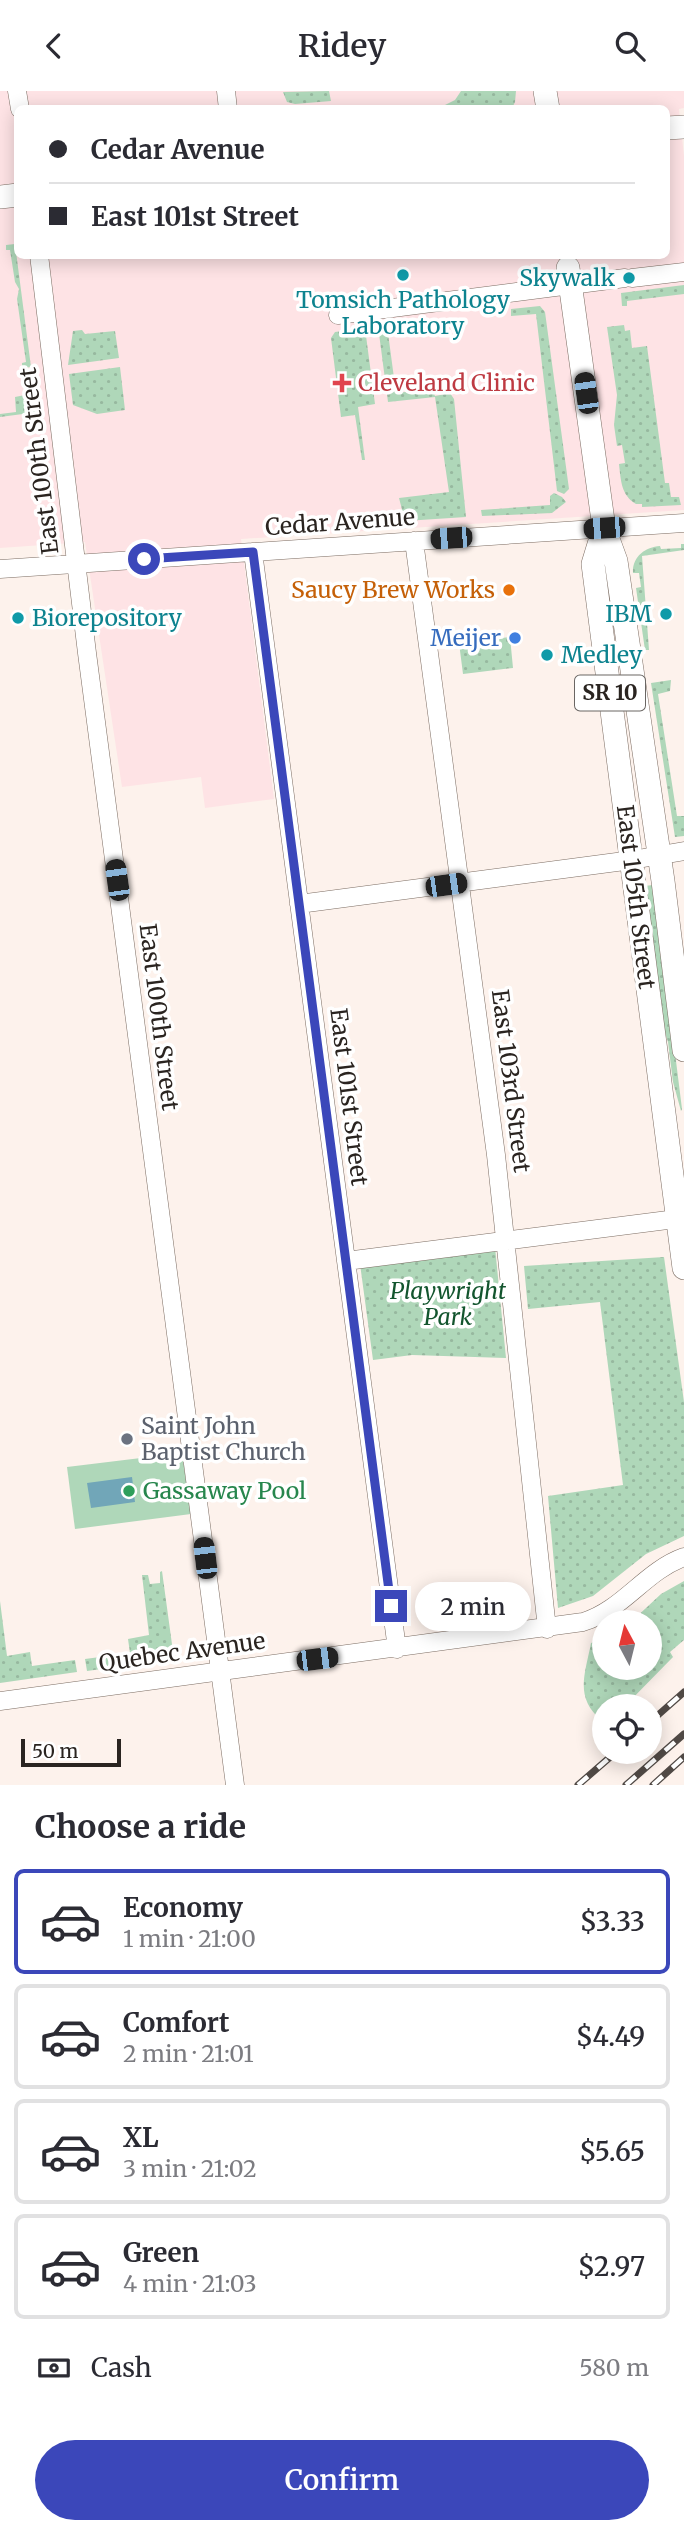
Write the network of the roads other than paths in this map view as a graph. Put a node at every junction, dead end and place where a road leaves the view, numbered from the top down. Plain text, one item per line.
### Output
1 (39, 259) edge
2 (568, 268) edge
3 (684, 272) edge
4 (338, 315) dead end
5 (684, 523) edge
6 (604, 528) junction
7 (414, 541) junction
8 (253, 552) junction
9 (76, 563) junction
10 (0, 569) edge
11 (684, 851) edge
12 (659, 854) junction
13 (632, 860) junction
14 (460, 883) junction
15 (299, 904) junction
16 (684, 1050) edge
17 (681, 1219) edge
18 (505, 1241) junction
19 (346, 1261) junction
20 (684, 1268) edge
21 (684, 1557) edge
22 (547, 1629) junction
23 (397, 1649) junction
24 (220, 1672) junction
25 (0, 1701) edge
26 (235, 1785) edge

1 - 9 street, East 100th Street
2 - 3 street
2 - 4 street
2 - 6 main road, East 105th Street / SR 10
5 - 6 street, Cedar Avenue
6 - 7 street, Cedar Avenue
6 - 12 main road, East 105th Street / SR 10
6 - 13 main road, East 105th Street / SR 10
7 - 8 street, Cedar Avenue
7 - 14 street, East 103rd Street
8 - 9 street, Cedar Avenue
8 - 15 street, East 101st Street
9 - 10 street, Cedar Avenue
9 - 24 street, East 100th Street
11 - 12 street
12 - 13 street
12 - 16 main road, East 105th Street / SR 10
13 - 14 street
13 - 17 main road, East 105th Street / SR 10
14 - 15 street
14 - 18 street, East 103rd Street
15 - 19 street, East 101st Street
17 - 18 street
17 - 20 main road, East 105th Street / SR 10
18 - 19 street
18 - 22 street, East 103rd Street
19 - 23 street, East 101st Street
21 - 22 street, Quebec Avenue
22 - 23 street, Quebec Avenue
23 - 24 street, Quebec Avenue
24 - 25 street, Quebec Avenue
24 - 26 street, East 100th Street

